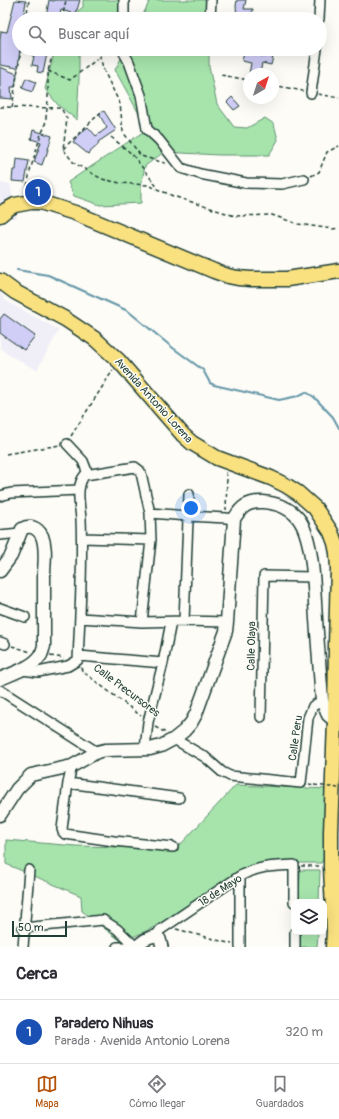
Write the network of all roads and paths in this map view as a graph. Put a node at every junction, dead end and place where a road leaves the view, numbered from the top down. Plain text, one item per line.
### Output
1 (29, 0) edge
2 (66, 0) edge
3 (124, 0) edge
4 (211, 0) edge
5 (320, 0) edge
6 (27, 12) edge
7 (63, 12) edge
8 (124, 12) edge
9 (210, 12) edge
10 (319, 12) edge
11 (20, 56) edge
12 (52, 56) edge
13 (126, 56) edge
14 (316, 56) edge
15 (100, 57) joint
16 (48, 71) junction
17 (221, 75) dead end
18 (243, 79) edge
19 (279, 86) edge
20 (311, 93) junction
21 (339, 98) edge
22 (0, 107) edge
23 (12, 108) junction
24 (47, 108) junction
25 (103, 110) dead end
26 (111, 137) dead end
27 (339, 146) edge
28 (64, 149) junction
29 (181, 168) junction
30 (304, 179) joint
31 (159, 189) junction
32 (24, 203) junction
33 (0, 215) edge
34 (339, 228) edge
35 (339, 271) edge
36 (0, 281) edge
37 (119, 360) junction
38 (67, 444) junction
39 (6, 454) dead end
40 (223, 460) junction
41 (88, 474) junction
42 (79, 490) junction
43 (189, 494) dead end
44 (0, 496) edge
45 (150, 513) junction
46 (188, 516) junction
47 (230, 518) junction
48 (20, 533) junction
49 (0, 535) edge
50 (82, 538) junction
51 (151, 540) junction
52 (0, 571) edge
53 (313, 577) junction
54 (338, 580) edge
55 (0, 608) edge
56 (25, 617) dead end
57 (80, 618) junction
58 (184, 621) junction
59 (142, 622) junction
60 (171, 622) junction
61 (228, 622) junction
62 (3, 643) edge
63 (41, 655) junction
64 (79, 658) junction
65 (163, 663) junction
66 (22, 670) junction
67 (0, 679) edge
68 (0, 690) edge
69 (322, 701) junction
70 (261, 717) dead end
71 (337, 721) edge
72 (148, 722) junction
73 (174, 739) junction
74 (145, 749) junction
75 (97, 752) junction
76 (72, 766) junction
77 (335, 782) junction
78 (68, 783) junction
79 (314, 785) dead end
80 (179, 798) dead end
81 (0, 815) edge
82 (173, 847) dead end
83 (294, 865) junction
84 (335, 867) edge
85 (29, 870) dead end
86 (240, 876) junction
87 (294, 899) edge
88 (166, 926) junction
89 (23, 928) junction
90 (336, 932) edge
91 (295, 935) edge
92 (156, 936) junction
93 (22, 947) edge
94 (117, 947) edge
95 (136, 947) edge
96 (162, 947) edge
97 (240, 947) edge
98 (295, 947) edge
99 (333, 947) edge

1 - 6 path
2 - 7 path
3 - 8 street
4 - 9 street
5 - 10 street
11 - 23 path
12 - 16 path
13 - 29 street
14 - 20 street
15 - 16 path
15 - 29 path
16 - 24 path
17 - 18 path
19 - 20 path
20 - 21 path
22 - 23 path
23 - 24 path
24 - 28 path
24 - 32 path
25 - 28 path
26 - 31 path
27 - 30 path
28 - 31 path
29 - 30 street
31 - 34 path
32 - 33 highway
32 - 35 highway
36 - 37 highway, Avenida Antonio Lorena
37 - 38 path
37 - 40 highway, Avenida Antonio Lorena
38 - 39 path
38 - 41 street
40 - 47 path
40 - 54 highway, Avenida Antonio Lorena
41 - 42 street
41 - 45 street
42 - 44 street
42 - 50 street
43 - 46 street
45 - 46 street
45 - 51 street
46 - 47 street
46 - 58 street
47 - 53 main road
47 - 61 main road
48 - 49 street
48 - 52 main road
48 - 63 main road
50 - 51 street
50 - 57 street
51 - 59 street
53 - 69 main road
53 - 70 street, Calle Olaya
54 - 71 highway, Avenida Antonio Lorena
55 - 56 street
57 - 59 street
57 - 64 street
58 - 60 street
58 - 61 street
59 - 60 street
60 - 65 street
61 - 73 main road
62 - 63 path
63 - 64 path
63 - 66 main road
64 - 65 street
64 - 66 street
64 - 72 path, Calle Precursores
65 - 72 street
66 - 67 main road
68 - 75 street
69 - 71 main road
69 - 73 street, Calle Peru
71 - 77 highway, Avenida Antonio Lorena
72 - 73 path, Calle Precursores
72 - 74 street
73 - 74 main road
74 - 75 main road
75 - 76 main road
76 - 78 street
76 - 81 main road
77 - 79 path, bridge
77 - 84 highway
78 - 80 street
78 - 82 street
83 - 84 path
83 - 86 street, 18 de Mayo
83 - 87 street
84 - 90 highway
85 - 89 street
86 - 88 street, 18 de Mayo
86 - 97 street
88 - 92 street, 18 de Mayo
88 - 97 path
89 - 93 street
89 - 95 street
90 - 99 highway
91 - 98 street
92 - 95 street
92 - 96 street
94 - 95 street

